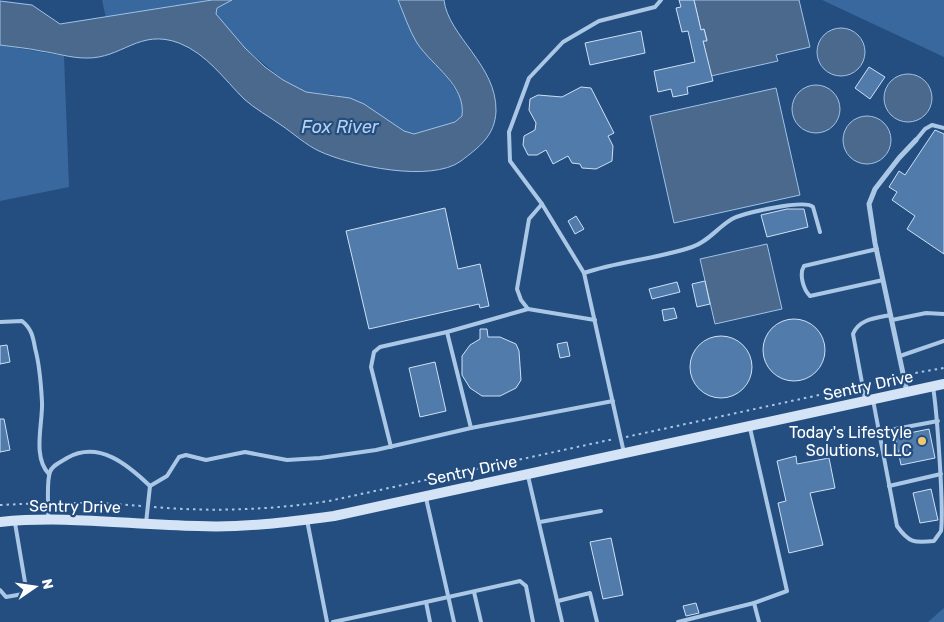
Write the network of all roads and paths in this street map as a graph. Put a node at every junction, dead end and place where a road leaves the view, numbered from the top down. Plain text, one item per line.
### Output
1 (661, 0) edge
2 (944, 128) edge
3 (916, 140) joint
4 (542, 204) junction
5 (820, 232) dead end
6 (877, 249) junction
7 (584, 273) junction
8 (884, 280) junction
9 (528, 310) junction
10 (944, 314) edge
11 (891, 317) junction
12 (595, 320) junction
13 (0, 322) edge
14 (447, 332) junction
15 (944, 341) edge
16 (900, 356) junction
17 (944, 368) edge
18 (904, 374) junction
19 (944, 384) edge
20 (862, 386) junction
21 (932, 386) junction
22 (907, 392) junction
23 (869, 400) junction
24 (613, 401) junction
25 (938, 421) junction
26 (750, 426) junction
27 (471, 428) junction
28 (879, 432) junction
29 (620, 438) junction
30 (391, 447) junction
31 (624, 453) junction
32 (49, 474) junction
33 (528, 474) junction
34 (941, 474) junction
35 (150, 486) junction
36 (889, 486) junction
37 (426, 496) junction
38 (49, 503) junction
39 (0, 505) edge
40 (149, 507) junction
41 (600, 510) dead end
42 (48, 519) junction
43 (307, 520) junction
44 (15, 521) junction
45 (0, 522) edge
46 (540, 522) junction
47 (146, 523) junction
48 (0, 590) edge
49 (474, 592) junction
50 (448, 598) junction
51 (558, 601) junction
52 (426, 602) junction
53 (754, 602) junction
54 (327, 622) edge
55 (333, 622) edge
56 (430, 622) edge
57 (454, 622) edge
58 (481, 622) edge
59 (533, 622) edge
60 (562, 622) edge
61 (597, 622) edge
62 (678, 622) edge
63 (758, 622) edge

1 - 4 lane
2 - 3 lane
3 - 6 street
4 - 7 lane
4 - 9 lane
5 - 7 lane
6 - 8 street
6 - 8 lane
7 - 12 lane
8 - 11 street
9 - 12 lane
9 - 14 lane
10 - 11 lane
11 - 16 street
11 - 20 lane
12 - 24 lane
13 - 32 lane
14 - 27 lane
14 - 30 lane
15 - 16 lane
16 - 18 street
17 - 18 path
18 - 20 path
18 - 22 street
19 - 21 street, Sentry Drive
20 - 23 lane
20 - 29 path
21 - 22 street, Sentry Drive
21 - 25 lane
22 - 23 street, Sentry Drive
23 - 26 street, Sentry Drive
23 - 28 lane
24 - 27 lane
24 - 29 lane
25 - 28 lane
25 - 34 lane
26 - 31 street, Sentry Drive
26 - 53 lane
27 - 30 lane
28 - 36 lane
29 - 31 lane
29 - 40 path
30 - 35 lane
31 - 33 street, Sentry Drive
32 - 35 lane
32 - 38 lane
33 - 37 street, Sentry Drive
33 - 46 lane
34 - 36 lane
34 - 36 lane
35 - 40 lane
37 - 43 street, Sentry Drive
37 - 50 lane
38 - 39 path
38 - 40 path
38 - 42 lane
40 - 47 lane
41 - 46 lane
42 - 44 street, Sentry Drive
42 - 47 street, Sentry Drive
43 - 47 street, Sentry Drive
43 - 54 lane
44 - 45 street, Sentry Drive
44 - 48 lane
46 - 51 lane
49 - 50 lane
49 - 58 lane
49 - 59 lane
50 - 52 lane
50 - 57 lane
51 - 60 lane
51 - 61 lane
52 - 55 lane
52 - 56 lane
53 - 62 lane
53 - 63 lane

